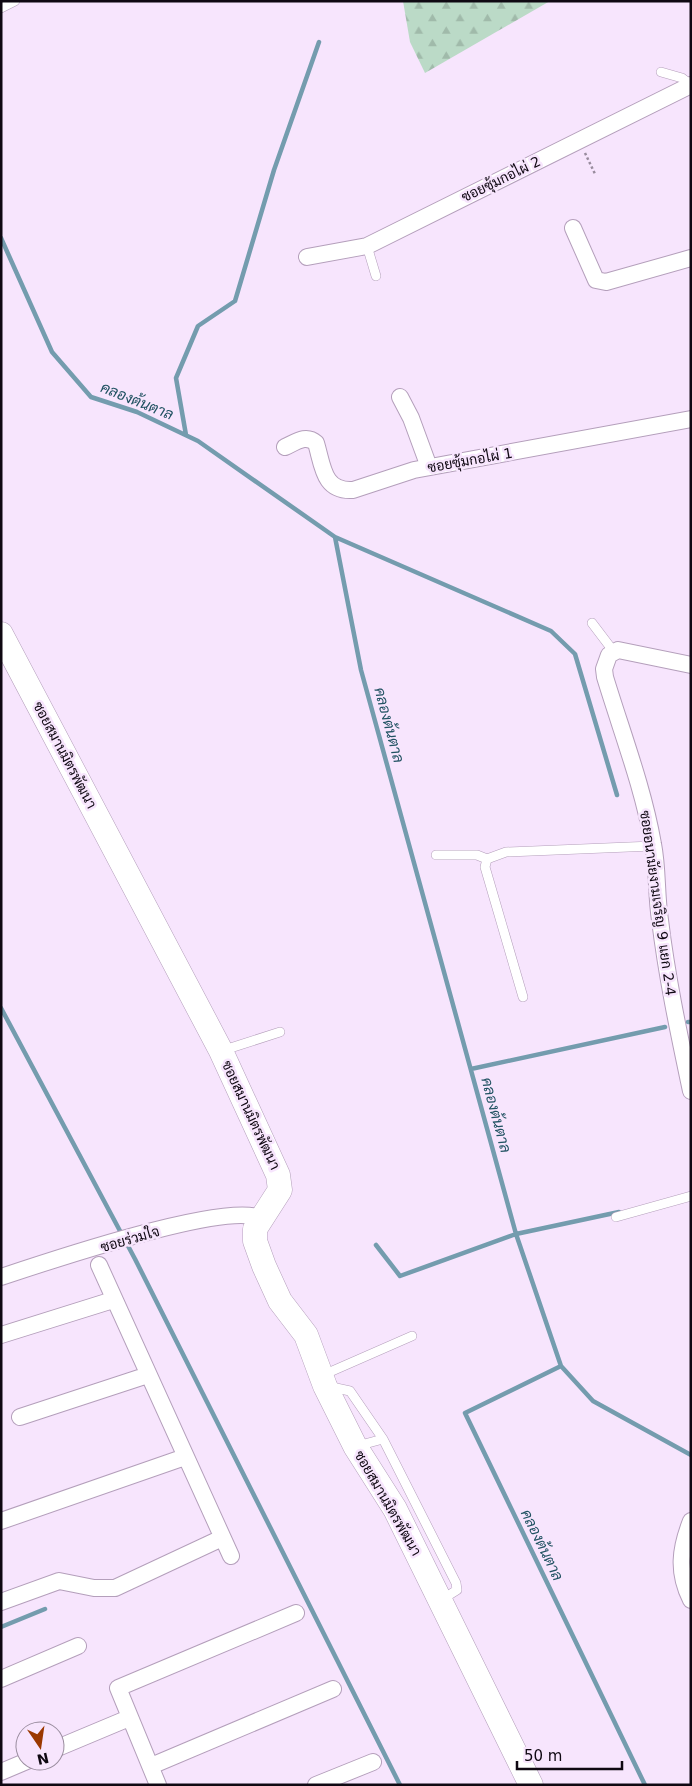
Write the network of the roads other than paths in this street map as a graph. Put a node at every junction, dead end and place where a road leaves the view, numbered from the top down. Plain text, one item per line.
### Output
1 (15, 1) edge
2 (1, 8) edge
3 (662, 72) dead end
4 (691, 85) edge
5 (572, 228) dead end
6 (367, 246) junction
7 (307, 257) dead end
8 (691, 258) edge
9 (376, 276) dead end
10 (400, 397) dead end
11 (691, 420) edge
12 (285, 447) dead end
13 (428, 467) junction
14 (592, 622) dead end
15 (1, 634) edge
16 (614, 652) junction
17 (691, 665) edge
18 (653, 846) junction
19 (436, 855) dead end
20 (486, 859) junction
21 (523, 997) dead end
22 (280, 1032) dead end
23 (221, 1050) junction
24 (691, 1091) edge
25 (691, 1196) edge
26 (616, 1217) dead end
27 (260, 1218) junction
28 (99, 1265) dead end
29 (1, 1277) edge
30 (113, 1300) junction
31 (1, 1335) edge
32 (412, 1336) dead end
33 (148, 1375) junction
34 (323, 1381) junction
35 (20, 1417) dead end
36 (383, 1439) junction
37 (356, 1446) junction
38 (185, 1457) junction
39 (404, 1504) junction
40 (691, 1521) edge
41 (1, 1522) edge
42 (222, 1538) junction
43 (231, 1556) dead end
44 (691, 1600) edge
45 (1, 1602) edge
46 (296, 1614) dead end
47 (78, 1646) dead end
48 (1, 1679) edge
49 (334, 1689) dead end
50 (129, 1718) junction
51 (65, 1745) edge
52 (373, 1762) dead end
53 (15, 1766) edge
54 (151, 1766) junction
55 (1, 1772) edge
56 (158, 1785) edge
57 (316, 1785) edge
58 (531, 1785) edge

1 - 2 lane
3 - 4 lane
4 - 6 street, ซอยซุ้มกอไผ่ 2
5 - 8 street
6 - 7 street, ซอยซุ้มกอไผ่ 2
6 - 9 lane
10 - 13 street
11 - 13 street, ซอยซุ้มกอไผ่ 1
12 - 13 street, ซอยซุ้มกอไผ่ 1
14 - 16 lane
15 - 23 street, ซอยสมานมิตรพัฒนา
16 - 17 street
16 - 18 street, ซอยอนามัยงามเจริญ 9 แยก 2-4
18 - 20 lane
18 - 24 street, ซอยอนามัยงามเจริญ 9 แยก 2-4
19 - 20 lane
20 - 21 lane
22 - 23 lane
23 - 27 street, ซอยสมานมิตรพัฒนา
25 - 26 lane
27 - 29 street, ซอยร่วมใจ
27 - 34 street, ซอยสมานมิตรพัฒนา
28 - 30 street
30 - 31 street
30 - 33 street
32 - 34 lane
33 - 35 street
33 - 38 street
34 - 36 lane
34 - 37 street, ซอยสมานมิตรพัฒนา
36 - 37 lane
36 - 39 lane
37 - 39 street, ซอยสมานมิตรพัฒนา
38 - 41 street
38 - 42 street
39 - 58 street, ซอยสมานมิตรพัฒนา
40 - 44 street
42 - 43 street
42 - 45 street
46 - 50 street
47 - 48 street
49 - 54 street
50 - 51 street
50 - 54 street
52 - 57 street
53 - 55 street
54 - 56 street

